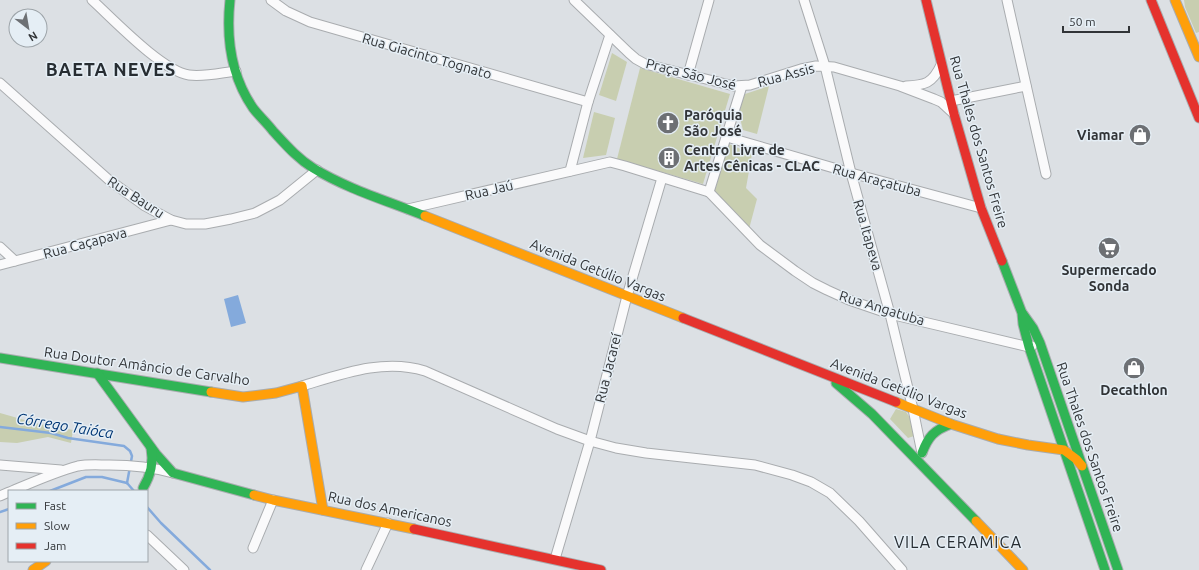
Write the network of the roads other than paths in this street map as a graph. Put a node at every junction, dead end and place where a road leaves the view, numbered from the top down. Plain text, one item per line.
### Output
1 (92, 0) edge
2 (271, 0) edge
3 (574, 0) edge
4 (709, 0) edge
5 (804, 0) edge
6 (926, 0) edge
7 (1007, 0) edge
8 (1151, 0) edge
9 (1175, 0) edge
10 (234, 1) edge
11 (610, 35) junction
12 (1199, 57) edge
13 (824, 66) junction
14 (941, 66) junction
15 (236, 71) junction
16 (688, 75) junction
17 (0, 83) edge
18 (742, 86) junction
19 (900, 86) junction
20 (1026, 86) junction
21 (951, 101) junction
22 (588, 102) junction
23 (954, 114) junction
24 (1199, 118) edge
25 (727, 137) junction
26 (317, 170) junction
27 (570, 171) junction
28 (851, 174) junction
29 (1046, 174) dead end
30 (662, 178) junction
31 (709, 192) junction
32 (981, 208) junction
33 (408, 209) junction
34 (171, 220) junction
35 (0, 247) edge
36 (15, 261) junction
37 (0, 265) edge
38 (627, 296) junction
39 (1022, 313) junction
40 (890, 314) junction
41 (1040, 343) junction
42 (1029, 347) junction
43 (0, 358) edge
44 (97, 373) junction
45 (830, 377) junction
46 (302, 386) junction
47 (913, 410) junction
48 (951, 424) junction
49 (590, 441) junction
50 (150, 447) junction
51 (1064, 450) junction
52 (922, 453) junction
53 (0, 465) edge
54 (1082, 466) junction
55 (152, 468) junction
56 (65, 470) junction
57 (927, 471) junction
58 (173, 473) junction
59 (141, 489) edge
60 (15, 490) edge
61 (273, 500) junction
62 (323, 510) junction
63 (388, 522) junction
64 (148, 537) edge
65 (253, 548) dead end
66 (555, 559) junction
67 (45, 562) edge
68 (33, 570) edge
69 (184, 570) edge
70 (366, 570) edge
71 (602, 570) edge
72 (902, 570) edge
73 (1022, 570) edge
74 (1105, 570) edge
75 (1118, 570) edge

1 - 15 street
2 - 22 street, Rua Giacinto Tognato
3 - 11 street, Praça São José
4 - 16 street
5 - 13 street, Rua Itapeva
6 - 14 street, Rua Thales dos Santos Freire
7 - 20 street
8 - 24 street
9 - 12 street
10 - 15 street, Avenida Getúlio Vargas
11 - 16 street, Praça São José
11 - 22 street
13 - 18 street, Rua Assis
13 - 19 street, Rua Assis
13 - 28 street, Rua Itapeva
14 - 19 street, Rua Assis
14 - 21 street, Rua Thales dos Santos Freire
15 - 26 street, Avenida Getúlio Vargas
16 - 18 street, Praça São José
17 - 34 street, Rua Bauru
18 - 25 street, Praça São José
19 - 23 street, Rua Assis
20 - 21 street
20 - 29 street
21 - 23 street, Rua Thales dos Santos Freire
22 - 27 street
23 - 32 street, Rua Thales dos Santos Freire
25 - 28 street, Rua Araçatuba
25 - 31 street, Praça São José
26 - 33 street, Avenida Getúlio Vargas
26 - 34 street, Rua Bauru
27 - 30 street
27 - 33 street, Rua Jaú
28 - 32 street, Rua Araçatuba
28 - 40 street, Rua Itapeva
30 - 31 street
30 - 38 street, Rua Jacareí
31 - 40 street, Rua Angatuba
32 - 39 street, Rua Thales dos Santos Freire
33 - 38 street, Avenida Getúlio Vargas
34 - 36 street, Rua Caçapava
35 - 36 street
36 - 37 street, Rua Caçapava
38 - 45 street, Avenida Getúlio Vargas
38 - 49 street, Rua Jacareí
39 - 41 street, Rua Thales dos Santos Freire
39 - 42 street, Rua Thales dos Santos Freire
40 - 42 street, Rua Angatuba
40 - 47 street, Rua Itapeva
41 - 42 street
41 - 54 street, Rua Thales dos Santos Freire
42 - 51 street, Rua Thales dos Santos Freire
43 - 44 street, Rua Doutor Amâncio de Carvalho
44 - 46 street, Rua Doutor Amâncio de Carvalho
44 - 50 street
45 - 47 street, Avenida Getúlio Vargas
45 - 57 street
46 - 49 street, Rua Doutor Amâncio de Carvalho
46 - 62 street
47 - 48 street, Avenida Getúlio Vargas
47 - 52 street, Rua Itapeva
48 - 51 street, Avenida Getúlio Vargas
48 - 52 street
49 - 66 street, Rua Jacareí
49 - 72 street, Rua Doutor Amâncio de Carvalho
50 - 55 street
50 - 58 street
51 - 54 street
51 - 74 street, Rua Thales dos Santos Freire
52 - 57 street, Rua Itapeva
53 - 56 street
54 - 75 street, Rua Thales dos Santos Freire
55 - 56 street
55 - 58 street
55 - 59 street
56 - 60 street
57 - 73 street
58 - 59 street
58 - 61 street, Rua dos Americanos
61 - 62 street, Rua dos Americanos
61 - 65 street
62 - 63 street, Rua dos Americanos
63 - 66 street, Rua dos Americanos
63 - 70 street
64 - 69 street
66 - 71 street, Rua dos Americanos
67 - 68 street

